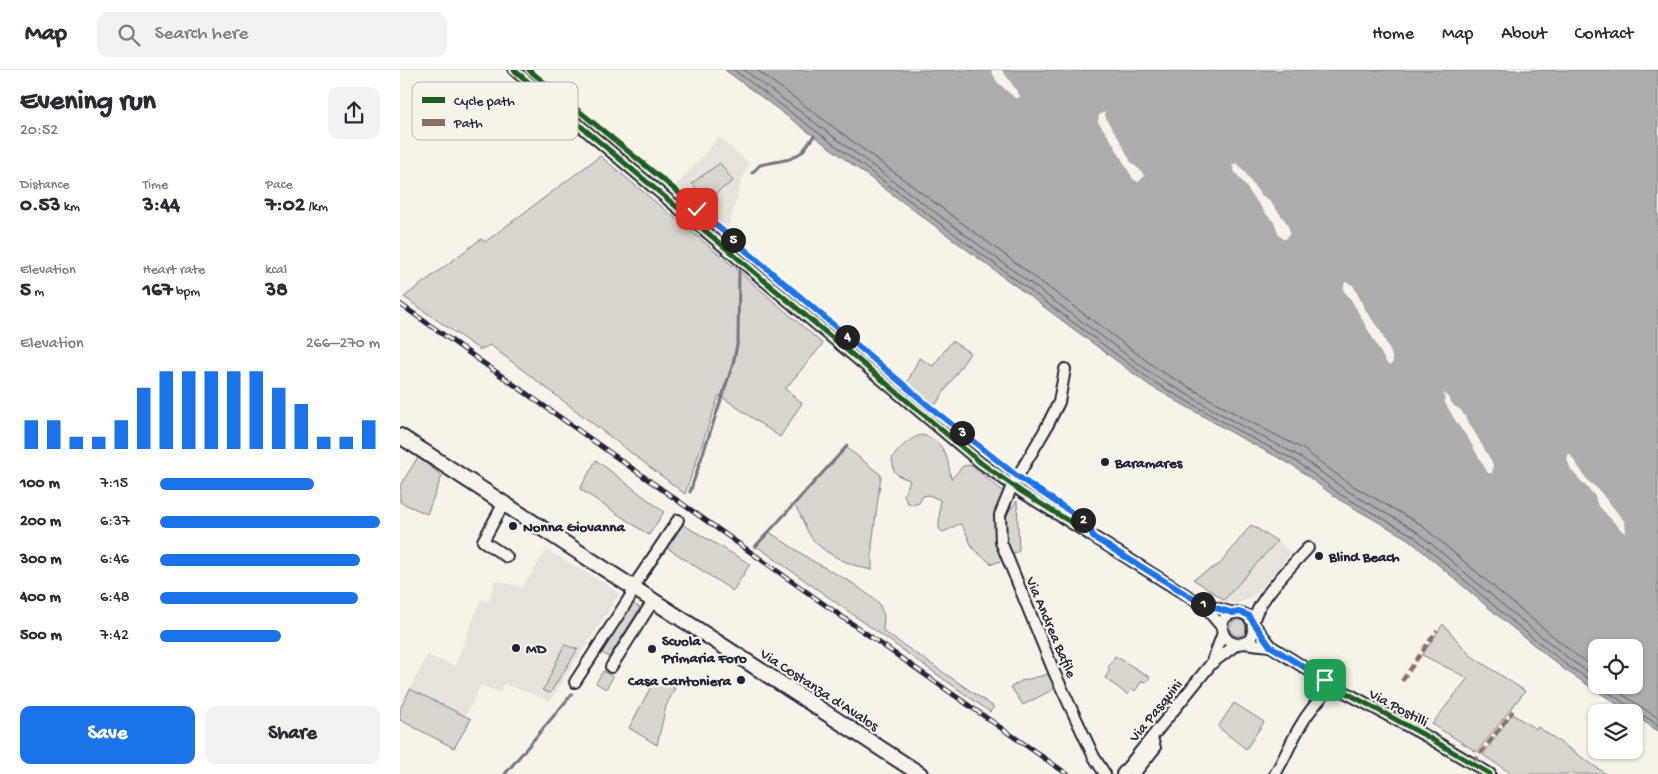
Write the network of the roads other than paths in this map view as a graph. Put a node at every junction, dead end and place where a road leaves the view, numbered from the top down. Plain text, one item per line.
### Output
1 (514, 70) edge
2 (528, 82) edge
3 (578, 124) edge
4 (1065, 369) dead end
5 (400, 436) edge
6 (1012, 486) junction
7 (504, 503) junction
8 (678, 520) dead end
9 (1308, 548) dead end
10 (507, 557) dead end
11 (634, 588) junction
12 (653, 601) junction
13 (1262, 601) junction
14 (1202, 604) junction
15 (1236, 613) junction
16 (1253, 623) junction
17 (1222, 630) junction
18 (1240, 643) junction
19 (1270, 646) junction
20 (1211, 664) junction
21 (610, 668) dead end
22 (575, 682) dead end
23 (1332, 685) junction
24 (1152, 738) junction
25 (920, 774) edge
26 (1105, 774) edge
27 (1122, 774) edge
28 (1134, 774) edge
29 (1274, 774) edge
30 (1490, 774) edge

1 - 2 street
3 - 6 street
4 - 6 street, Via Andrea Bafile
5 - 7 main road, Via Costanza d'Avalos
6 - 14 street
6 - 26 street, Via Andrea Bafile
7 - 10 street
7 - 11 main road, Via Costanza d'Avalos
8 - 11 street
9 - 13 street
11 - 12 main road, Via Costanza d'Avalos
11 - 22 street
12 - 21 street
12 - 25 main road, Via Costanza d'Avalos
13 - 15 street
13 - 16 street
14 - 15 street
14 - 17 street
15 - 16 street
15 - 17 street
16 - 18 street
16 - 19 street, Via Postilli
17 - 18 street
17 - 20 street, Via Pasquini
18 - 19 street, Via Postilli
18 - 20 street, Via Pasquini
19 - 23 street, Via Postilli
20 - 24 street, Via Pasquini
23 - 29 street
23 - 30 street, Via Postilli
24 - 27 street, Via Pasquini
24 - 28 street

